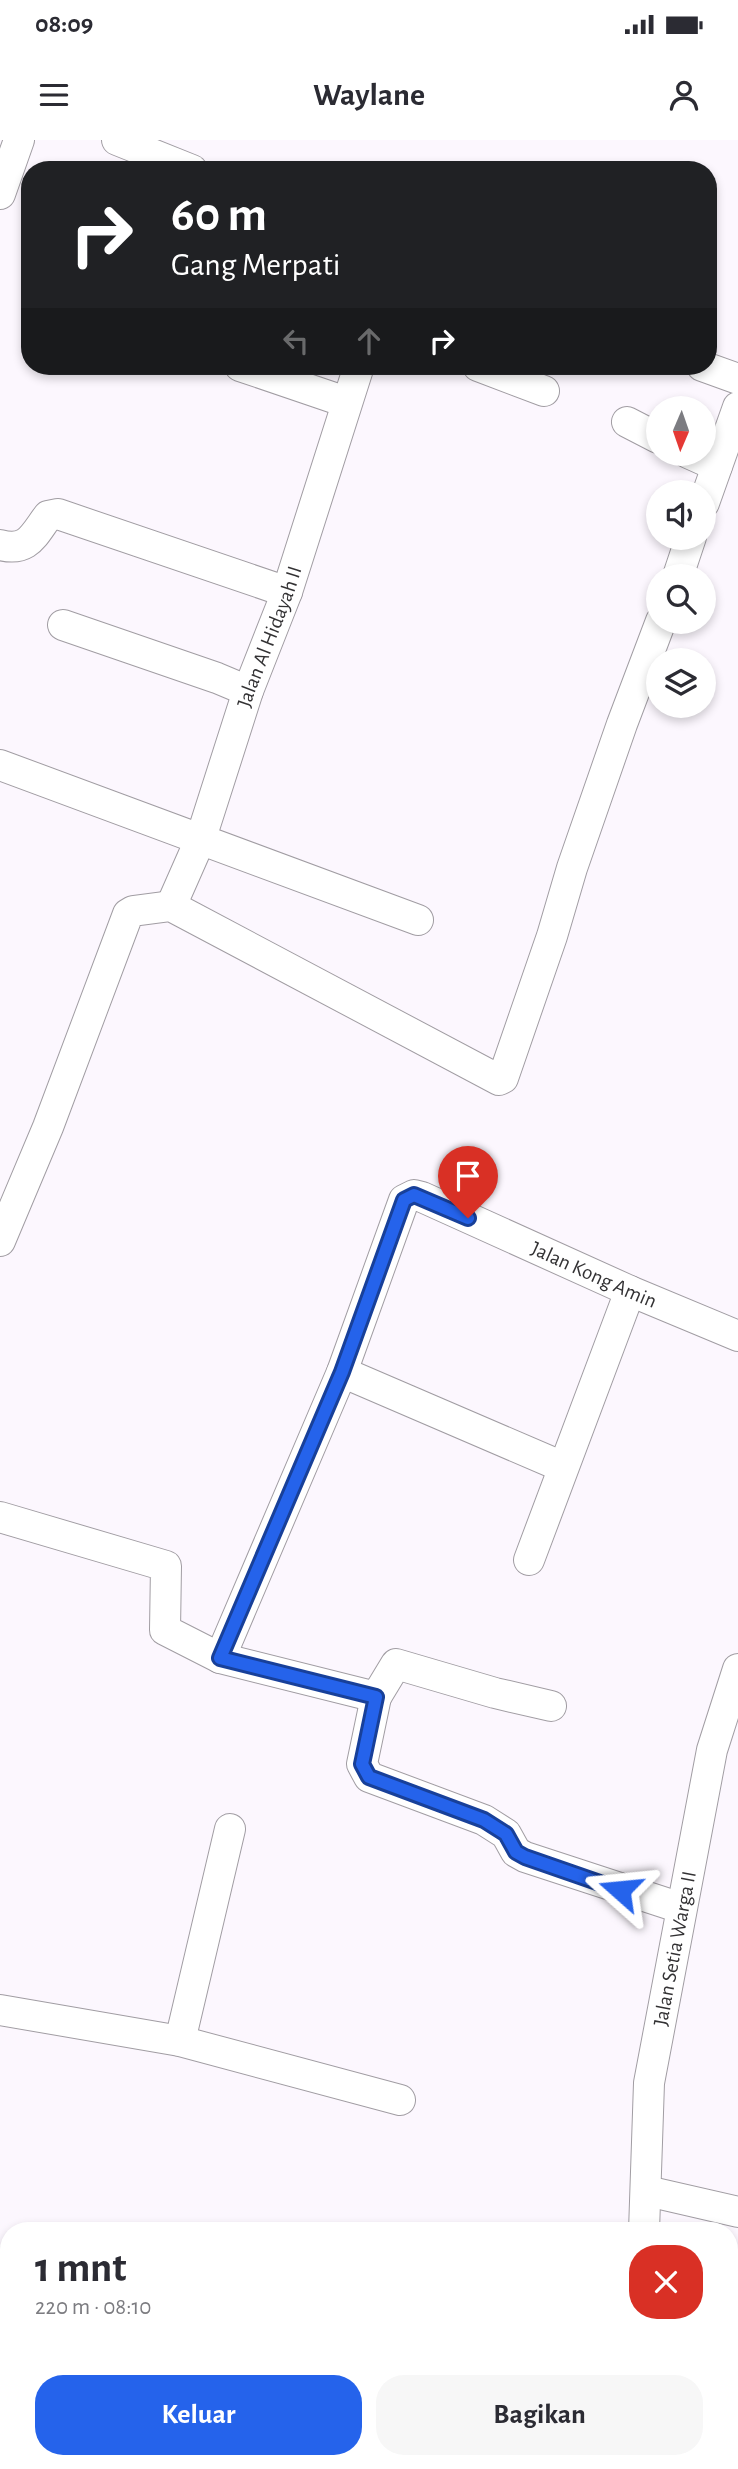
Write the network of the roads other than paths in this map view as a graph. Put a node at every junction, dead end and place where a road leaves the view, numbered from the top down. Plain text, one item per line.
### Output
1 (19, 140) edge
2 (117, 140) edge
3 (170, 161) edge
4 (0, 194) edge
5 (717, 371) edge
6 (266, 375) edge
7 (356, 375) edge
8 (502, 375) edge
9 (738, 379) edge
10 (544, 391) dead end
11 (346, 402) junction
12 (738, 407) edge
13 (627, 422) dead end
14 (646, 432) edge
15 (717, 466) joint
16 (712, 480) edge
17 (0, 545) edge
18 (288, 592) junction
19 (63, 625) dead end
20 (656, 634) edge
21 (248, 691) junction
22 (0, 765) edge
23 (201, 838) junction
24 (170, 906) junction
25 (418, 920) dead end
26 (0, 1241) edge
27 (630, 1291) junction
28 (738, 1336) edge
29 (342, 1372) junction
30 (563, 1467) junction
31 (0, 1517) edge
32 (528, 1560) dead end
33 (220, 1658) junction
34 (738, 1669) edge
35 (376, 1697) junction
36 (551, 1706) dead end
37 (230, 1829) dead end
38 (681, 1908) junction
39 (0, 2010) edge
40 (180, 2041) junction
41 (400, 2100) dead end
42 (647, 2191) junction
43 (738, 2212) edge
44 (645, 2222) edge

1 - 4 street
2 - 3 street
5 - 9 street
6 - 11 street
7 - 11 street, Jalan Al Hidayah II
8 - 10 street
11 - 18 street, Jalan Al Hidayah II
12 - 15 street
13 - 14 street
15 - 16 street
17 - 18 street
18 - 21 street, Jalan Al Hidayah II
19 - 21 street
20 - 24 street
21 - 23 street, Jalan Al Hidayah II
22 - 23 street
23 - 24 street, Jalan Al Hidayah II
23 - 25 street
24 - 26 street
27 - 28 street, Jalan Kong Amin
27 - 29 street, Jalan Kong Amin
27 - 30 street
29 - 30 street
29 - 33 street
30 - 32 street
31 - 33 street
33 - 35 street
34 - 38 street, Jalan Setia Warga II
35 - 36 street
35 - 38 street
37 - 40 street
38 - 42 street, Jalan Setia Warga II
39 - 40 street
40 - 41 street
42 - 43 street
42 - 44 street, Jalan Setia Warga II

